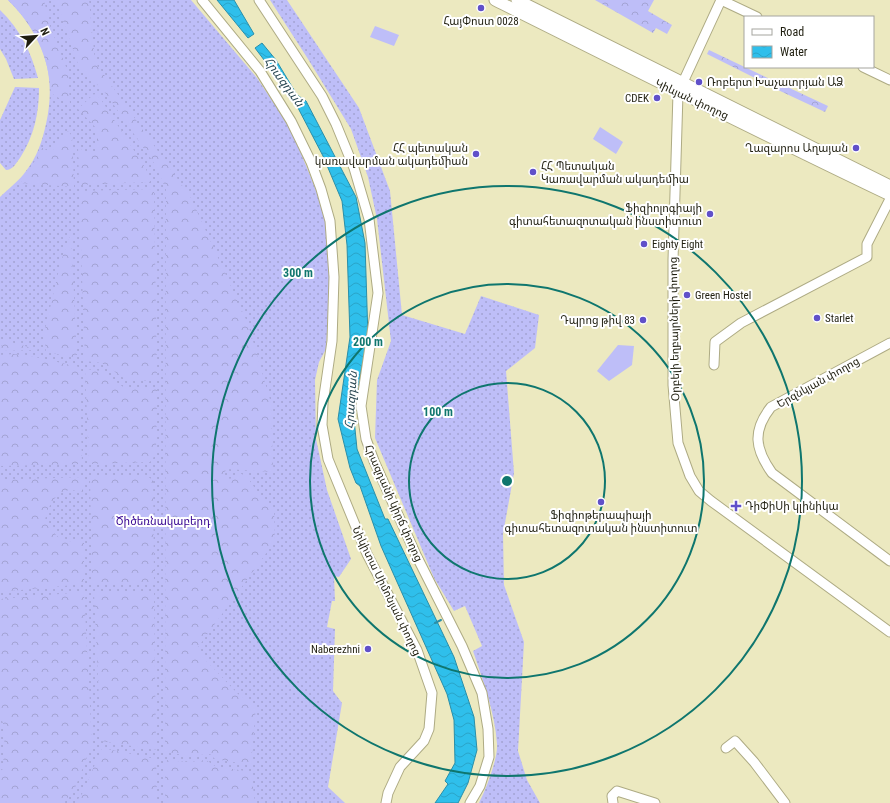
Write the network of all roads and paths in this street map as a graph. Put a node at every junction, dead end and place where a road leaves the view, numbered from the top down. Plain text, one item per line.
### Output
1 (202, 0) edge
2 (259, 0) edge
3 (495, 0) edge
4 (721, 0) edge
5 (521, 6) edge
6 (755, 16) edge
7 (865, 68) edge
8 (890, 80) edge
9 (682, 82) junction
10 (678, 93) junction
11 (835, 164) junction
12 (890, 186) edge
13 (890, 195) edge
14 (890, 199) edge
15 (890, 343) edge
16 (714, 365) dead end
17 (890, 561) edge
18 (890, 632) edge
19 (726, 748) dead end
20 (386, 803) edge
21 (470, 803) edge
22 (613, 803) edge
23 (655, 803) edge
24 (785, 803) edge

1 - 20 street, Նիկիտա Սիմոնյան փողոց
2 - 21 street, Հրազդանի կիրճ փողոց
3 - 5 main road, Կիևյան փողոց
4 - 6 street
4 - 9 street, Օրբելի եղբայրների փողոց
5 - 9 main road, Կիևյան փողոց
5 - 10 main road, Կիևյան փողոց
7 - 8 street
9 - 10 street, Օրբելի եղբայրների փողոց
9 - 11 main road, Կիևյան փողոց
10 - 11 main road, Կիևյան փողոց
10 - 18 street, Օրբելի եղբայրների փողոց
11 - 12 main road, Կիևյան փողոց
11 - 13 main road, Կիևյան փողոց
14 - 16 street
15 - 17 street, Երզնկյան փողոց
19 - 24 street
22 - 23 street

